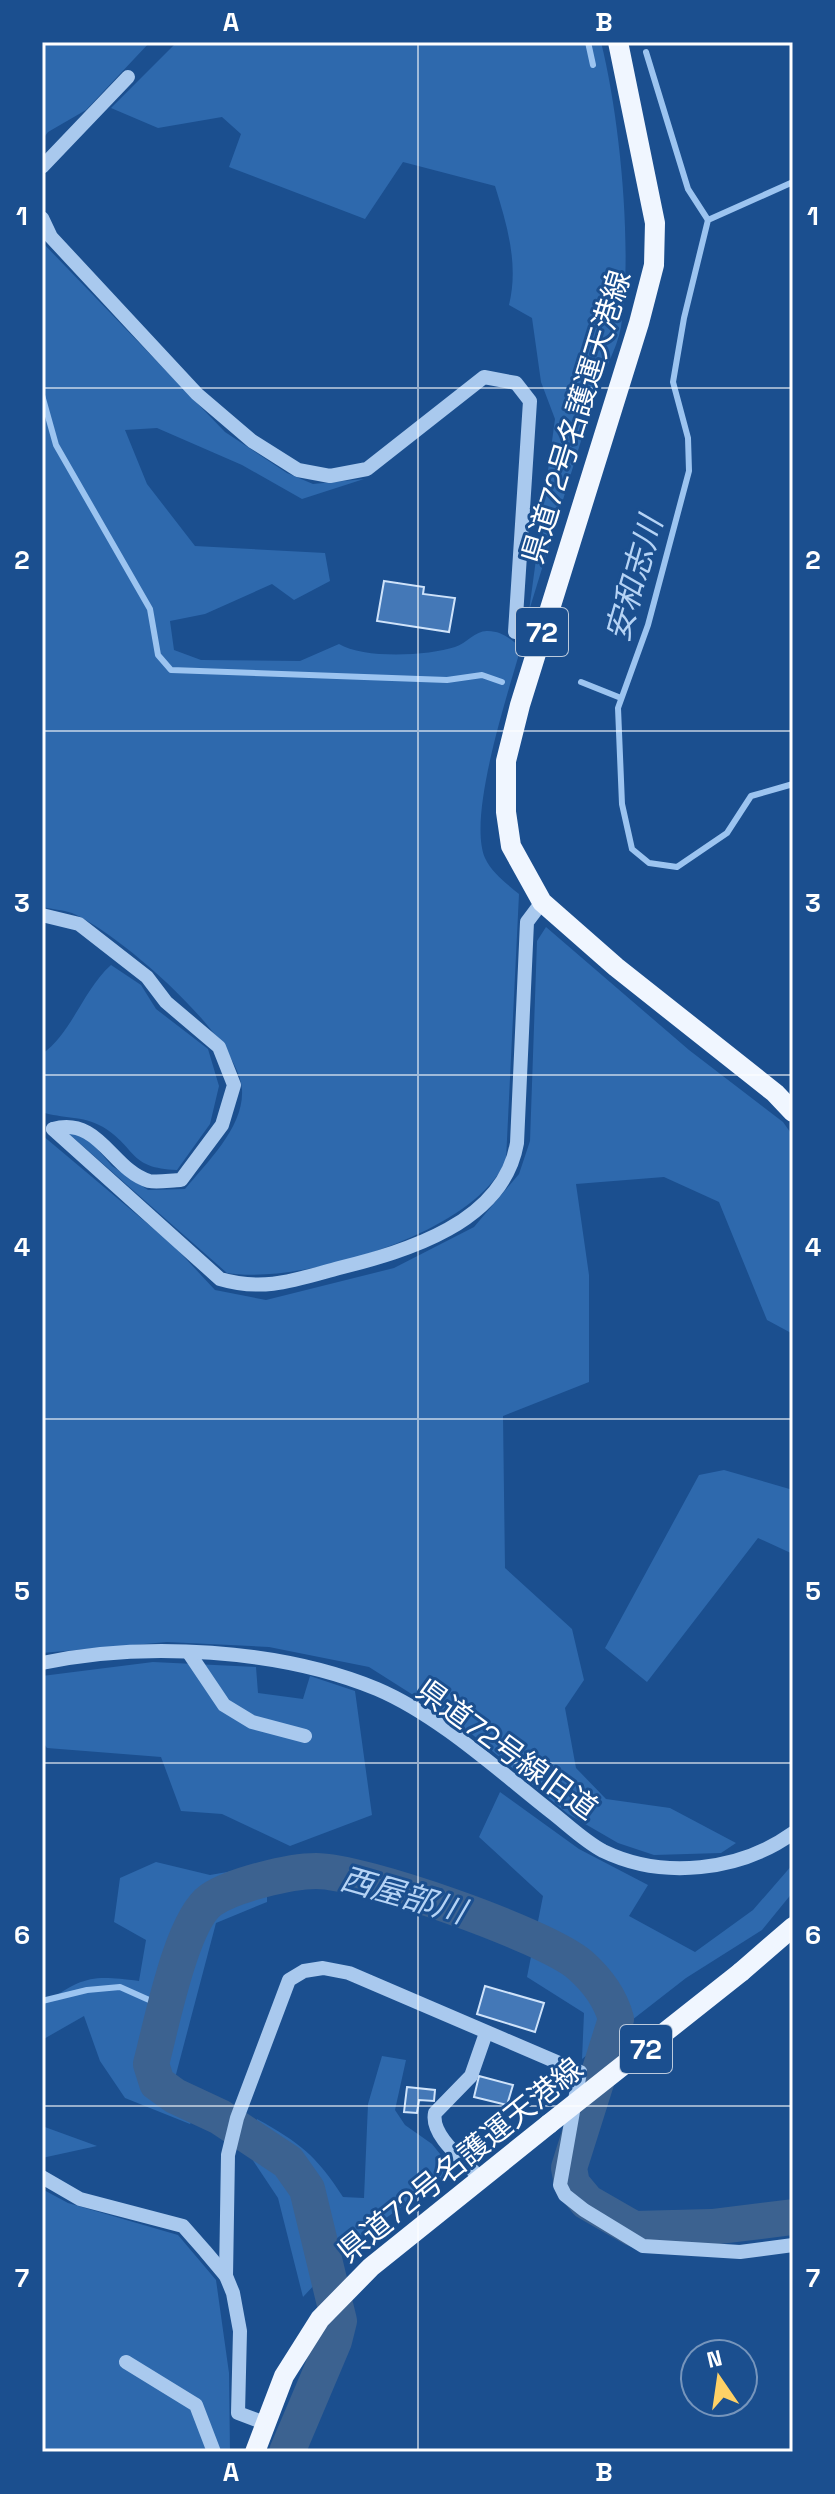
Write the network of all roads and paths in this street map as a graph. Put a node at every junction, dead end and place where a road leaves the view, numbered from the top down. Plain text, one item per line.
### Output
1 (618, 42) edge
2 (128, 77) dead end
3 (42, 167) edge
4 (42, 218) edge
5 (515, 632) dead end
6 (542, 902) junction
7 (42, 915) edge
8 (793, 1112) edge
9 (189, 1653) junction
10 (42, 1663) edge
11 (305, 1736) dead end
12 (793, 1833) edge
13 (793, 1927) edge
14 (486, 2033) junction
15 (42, 2177) edge
16 (481, 2179) junction
17 (793, 2245) edge
18 (226, 2276) junction
19 (126, 2362) dead end
20 (265, 2423) junction
21 (214, 2452) edge
22 (255, 2452) edge

1 - 6 main road, 県道72号名護運天港線 / 72
2 - 3 street
4 - 5 street
6 - 7 street
6 - 8 main road, 県道72号名護運天港線 / 72
9 - 10 street, 県道72号線旧道
9 - 11 street
9 - 12 street, 県道72号線旧道
13 - 16 main road, 県道72号名護運天港線 / 72, bridge
14 - 16 street
14 - 17 street
14 - 18 street
15 - 18 street
16 - 20 main road, 県道72号名護運天港線 / 72
18 - 20 street
19 - 21 street
20 - 22 main road, 県道72号名護運天港線 / 72

